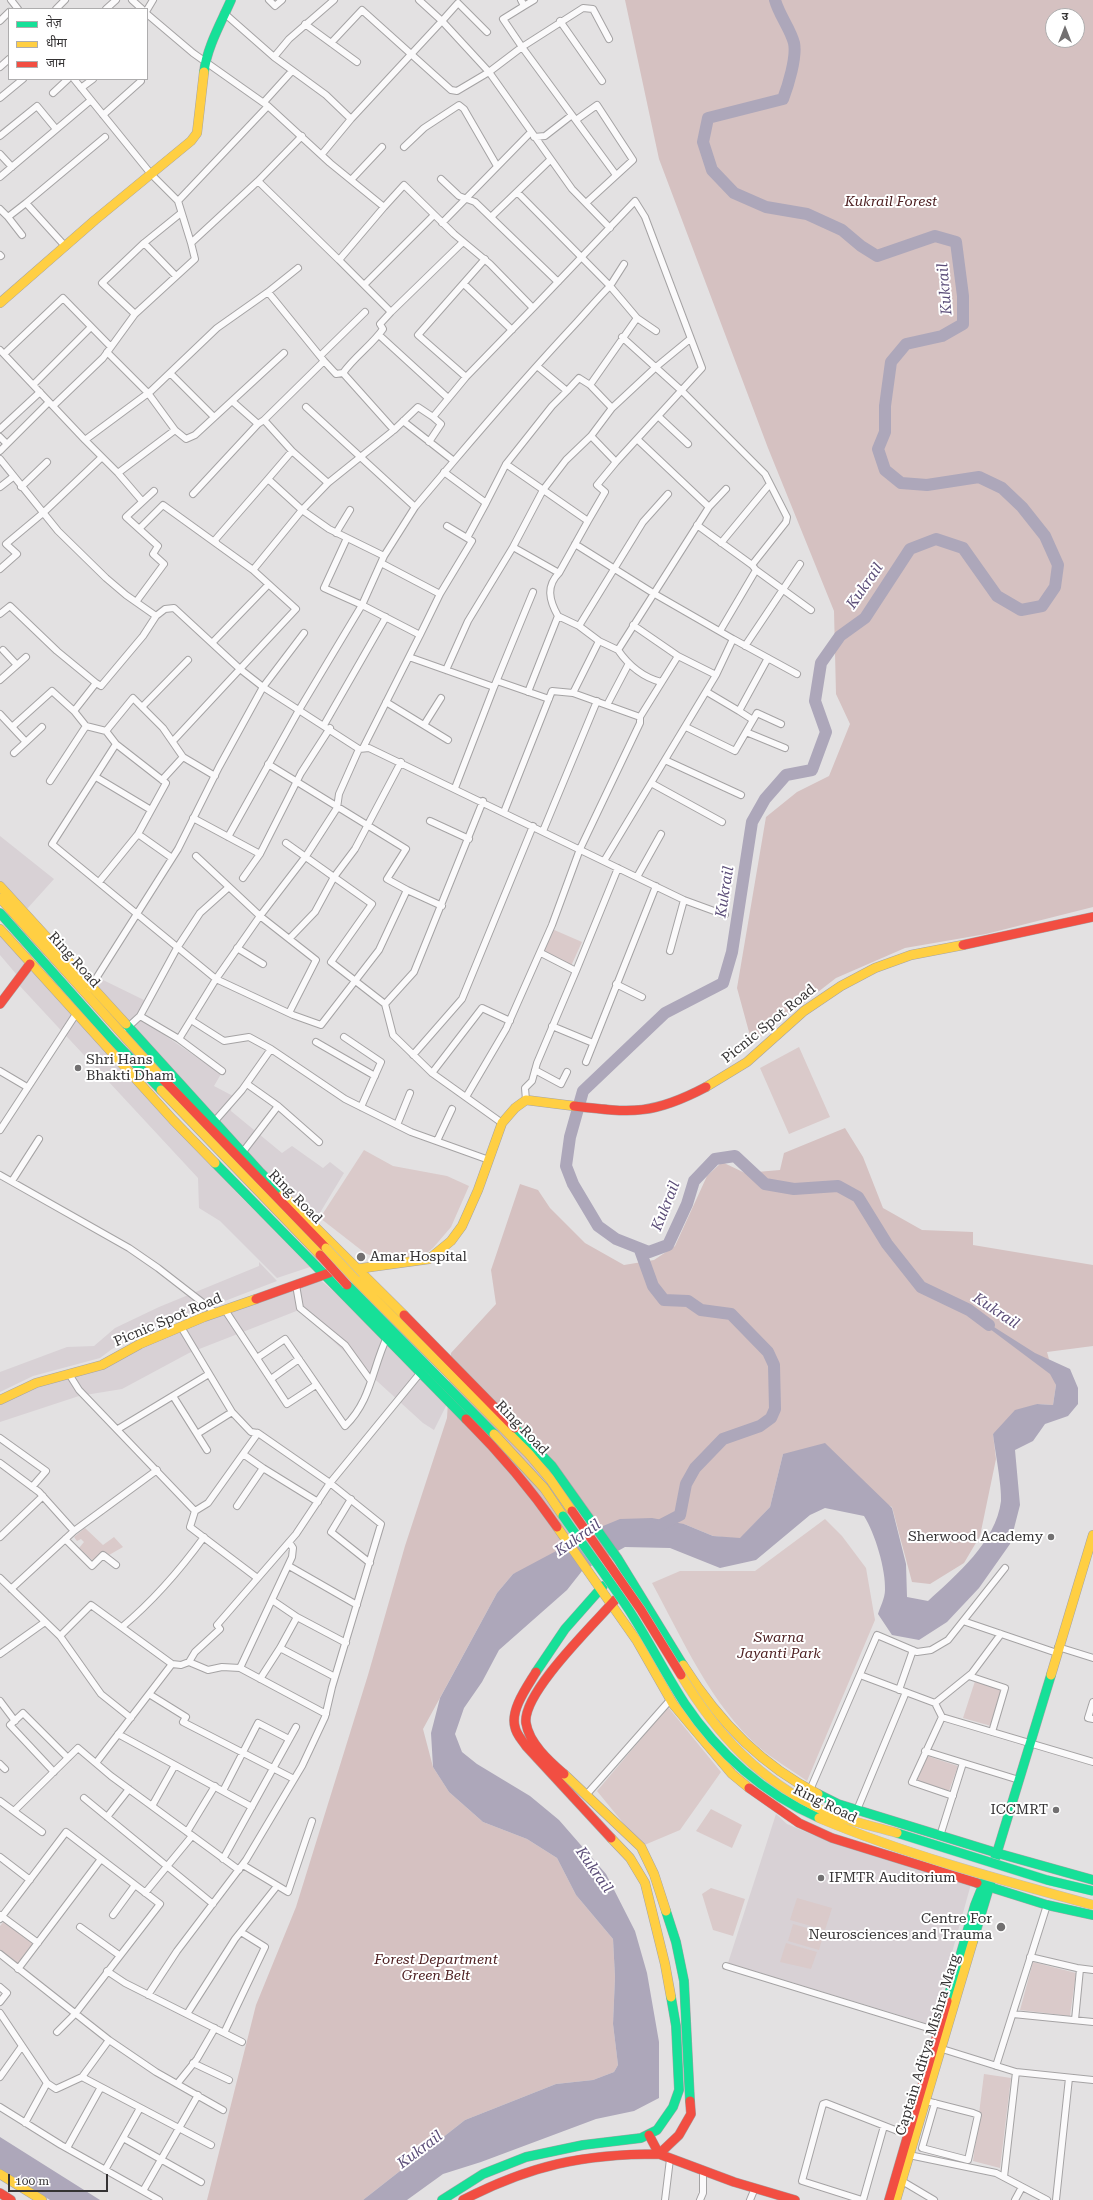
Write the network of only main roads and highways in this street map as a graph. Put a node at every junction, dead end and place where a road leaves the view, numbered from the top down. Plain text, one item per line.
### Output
1 (228, 1) edge
2 (0, 303) edge
3 (0, 886) edge
4 (0, 898) edge
5 (0, 913) edge
6 (1093, 917) edge
7 (1, 934) edge
8 (30, 964) junction
9 (0, 1004) edge
10 (329, 1246) junction
11 (313, 1263) junction
12 (359, 1269) junction
13 (325, 1274) junction
14 (0, 1400) edge
15 (1093, 1534) edge
16 (625, 1569) junction
17 (635, 1586) junction
18 (599, 1589) junction
19 (610, 1604) junction
20 (997, 1853) junction
21 (993, 1866) junction
22 (1093, 1880) edge
23 (981, 1885) junction
24 (991, 1888) junction
25 (1093, 1891) edge
26 (1093, 1905) edge
27 (1093, 1915) edge
28 (942, 2033) junction
29 (938, 2048) junction
30 (649, 2135) junction
31 (659, 2154) junction
32 (0, 2174) edge
33 (0, 2192) edge
34 (781, 2198) edge
35 (11, 2200) edge
36 (42, 2200) edge
37 (442, 2200) edge
38 (463, 2200) edge
39 (795, 2200) edge
40 (889, 2200) edge
41 (896, 2200) edge

1 - 2 main road
3 - 10 main road
4 - 10 main road, Ring Road
5 - 26 main road, Ring Road, bridge
6 - 12 main road, Picnic Spot Road
7 - 8 main road, Ring Road
8 - 9 main road
8 - 11 main road, Ring Road
10 - 11 main road
10 - 12 main road
10 - 25 main road, Ring Road, bridge
11 - 13 main road, Ring Road
12 - 13 main road, Picnic Spot Road
12 - 16 main road
13 - 14 main road, Picnic Spot Road
13 - 18 main road, Ring Road
15 - 20 main road
16 - 17 main road
16 - 18 main road
17 - 19 main road
17 - 20 main road
18 - 19 main road, Ring Road
18 - 30 main road
19 - 23 main road, Ring Road
19 - 31 main road
20 - 21 main road
20 - 22 main road
21 - 23 main road, Captain Aditya Mishra Marg
21 - 24 main road, Captain Aditya Mishra Marg
23 - 24 main road, Ring Road
23 - 28 main road, Captain Aditya Mishra Marg
24 - 27 main road, Ring Road
24 - 28 main road, Captain Aditya Mishra Marg
28 - 29 main road, Captain Aditya Mishra Marg
29 - 40 main road, Captain Aditya Mishra Marg
29 - 41 main road, Captain Aditya Mishra Marg
30 - 31 main road
30 - 37 main road
31 - 34 main road
31 - 38 main road
32 - 36 main road
33 - 35 main road
34 - 39 main road

